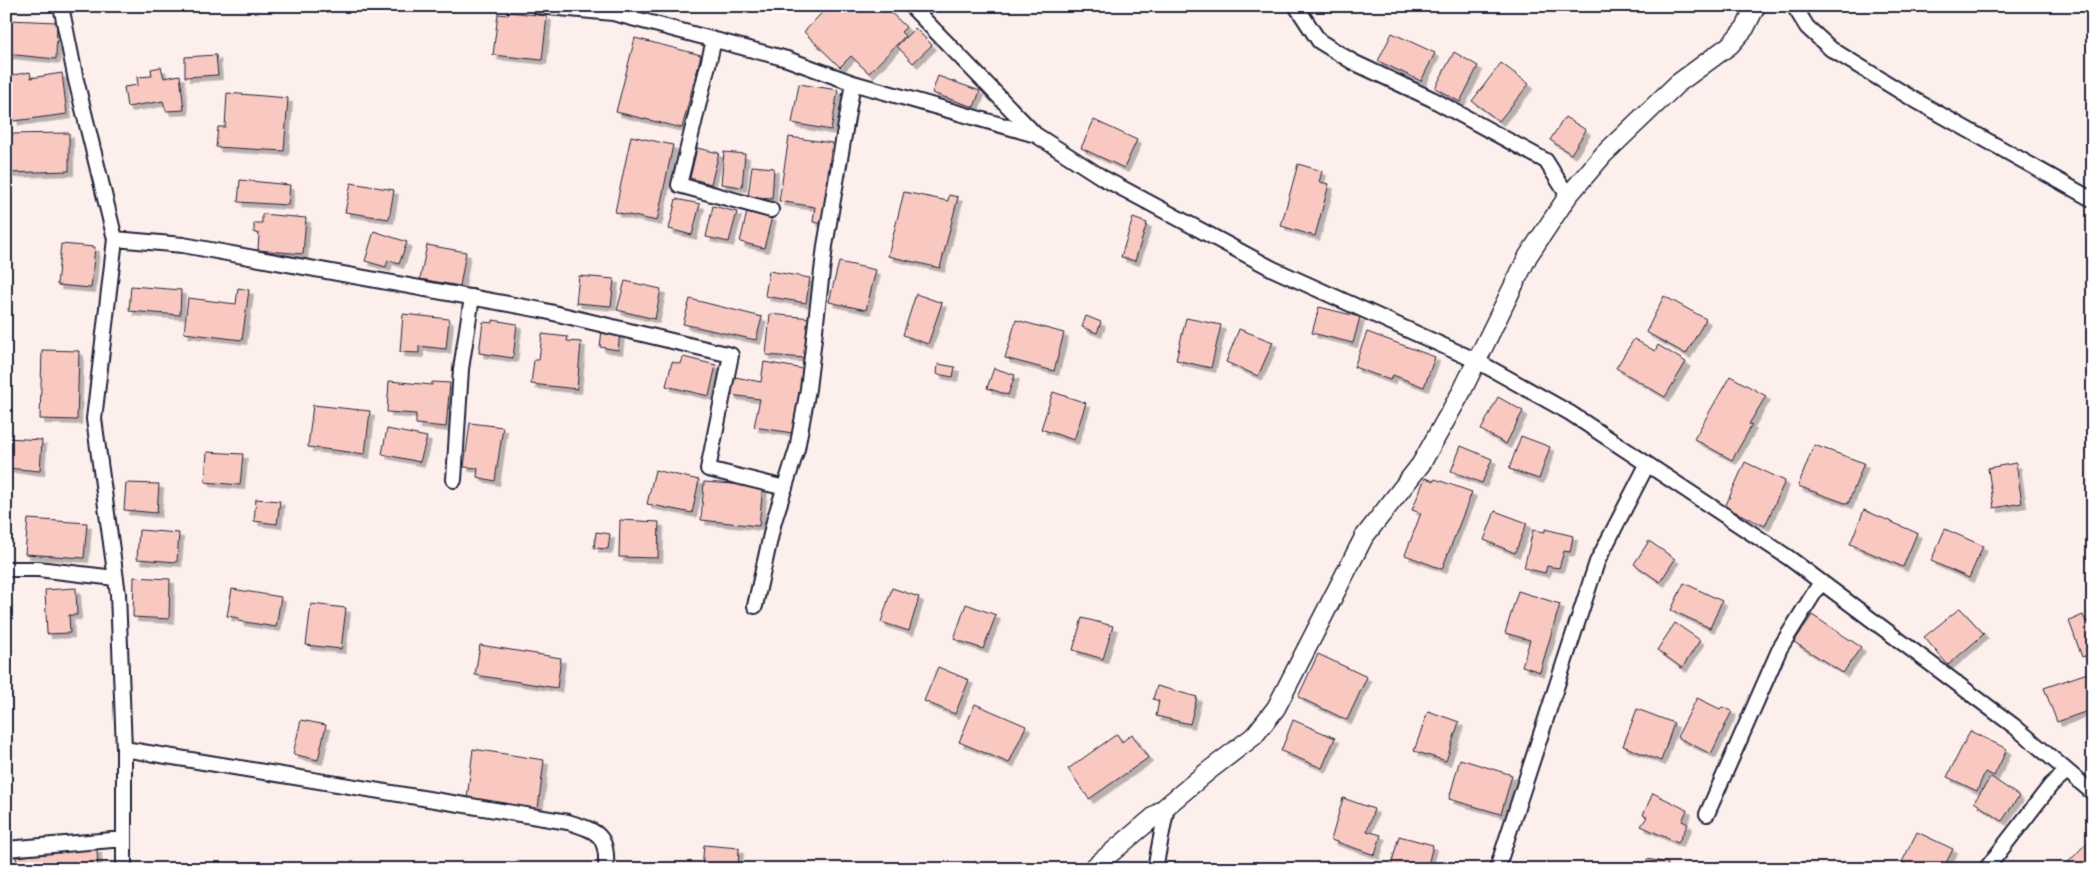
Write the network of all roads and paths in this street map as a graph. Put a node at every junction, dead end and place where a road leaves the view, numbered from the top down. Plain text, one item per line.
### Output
1 (61, 6) edge
2 (538, 6) edge
3 (911, 6) edge
4 (1296, 6) edge
5 (1756, 6) edge
6 (1794, 6) edge
7 (714, 40) junction
8 (853, 83) junction
9 (1036, 135) junction
10 (1568, 196) junction
11 (2093, 200) edge
12 (771, 210) dead end
13 (115, 239) junction
14 (472, 297) junction
15 (1477, 361) junction
16 (1647, 465) junction
17 (454, 480) dead end
18 (785, 488) junction
19 (6, 569) edge
20 (116, 578) junction
21 (1821, 582) junction
22 (755, 606) dead end
23 (124, 749) junction
24 (2067, 771) junction
25 (2093, 793) edge
26 (1167, 806) junction
27 (1707, 814) dead end
28 (124, 839) junction
29 (6, 849) edge
30 (124, 869) edge
31 (606, 869) edge
32 (1092, 869) edge
33 (1154, 869) edge
34 (1497, 869) edge
35 (1986, 869) edge

1 - 13 street
2 - 7 street
3 - 9 street
4 - 10 street
5 - 10 street
6 - 11 street
7 - 8 street
7 - 12 street
8 - 9 street
8 - 18 street
9 - 15 street
10 - 15 street
13 - 14 street
13 - 20 street
14 - 17 street
14 - 18 street
15 - 16 street
15 - 26 street
16 - 21 street
16 - 34 street
18 - 22 street
19 - 20 street
20 - 23 street
21 - 24 street
21 - 27 street
23 - 28 street
23 - 31 street
24 - 25 street
24 - 35 street
26 - 32 street
26 - 33 street
28 - 29 street
28 - 30 street

